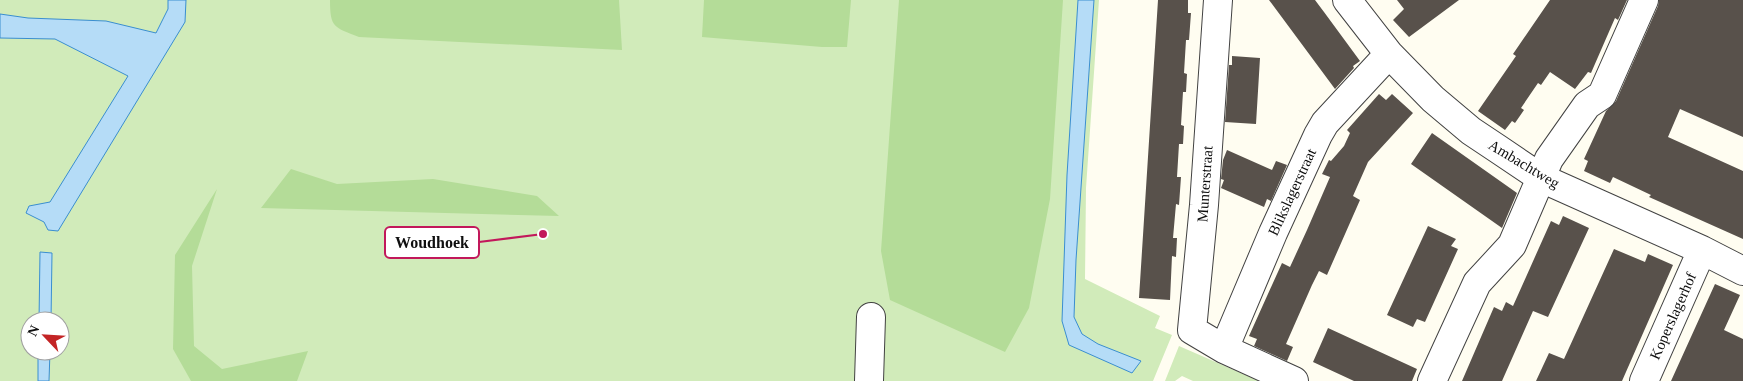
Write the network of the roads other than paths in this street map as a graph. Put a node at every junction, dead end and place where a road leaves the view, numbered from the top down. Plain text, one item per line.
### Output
1 (1218, 0) edge
2 (1347, 0) edge
3 (1644, 0) edge
4 (1389, 54) junction
5 (1541, 178) junction
6 (1702, 250) junction
7 (1742, 267) edge
8 (870, 317) dead end
9 (1224, 349) junction
10 (869, 381) edge
11 (1294, 381) edge
12 (1432, 381) edge
13 (1644, 381) edge

1 - 9 street, Munterstraat
2 - 4 street, Ambachtweg
3 - 5 street
4 - 5 street, Ambachtweg
4 - 9 street, Blikslagerstraat
5 - 6 street, Ambachtweg
5 - 12 street
6 - 7 street, Ambachtweg
6 - 13 street, Koperslagerhof
8 - 10 street
9 - 11 street, Munterstraat

